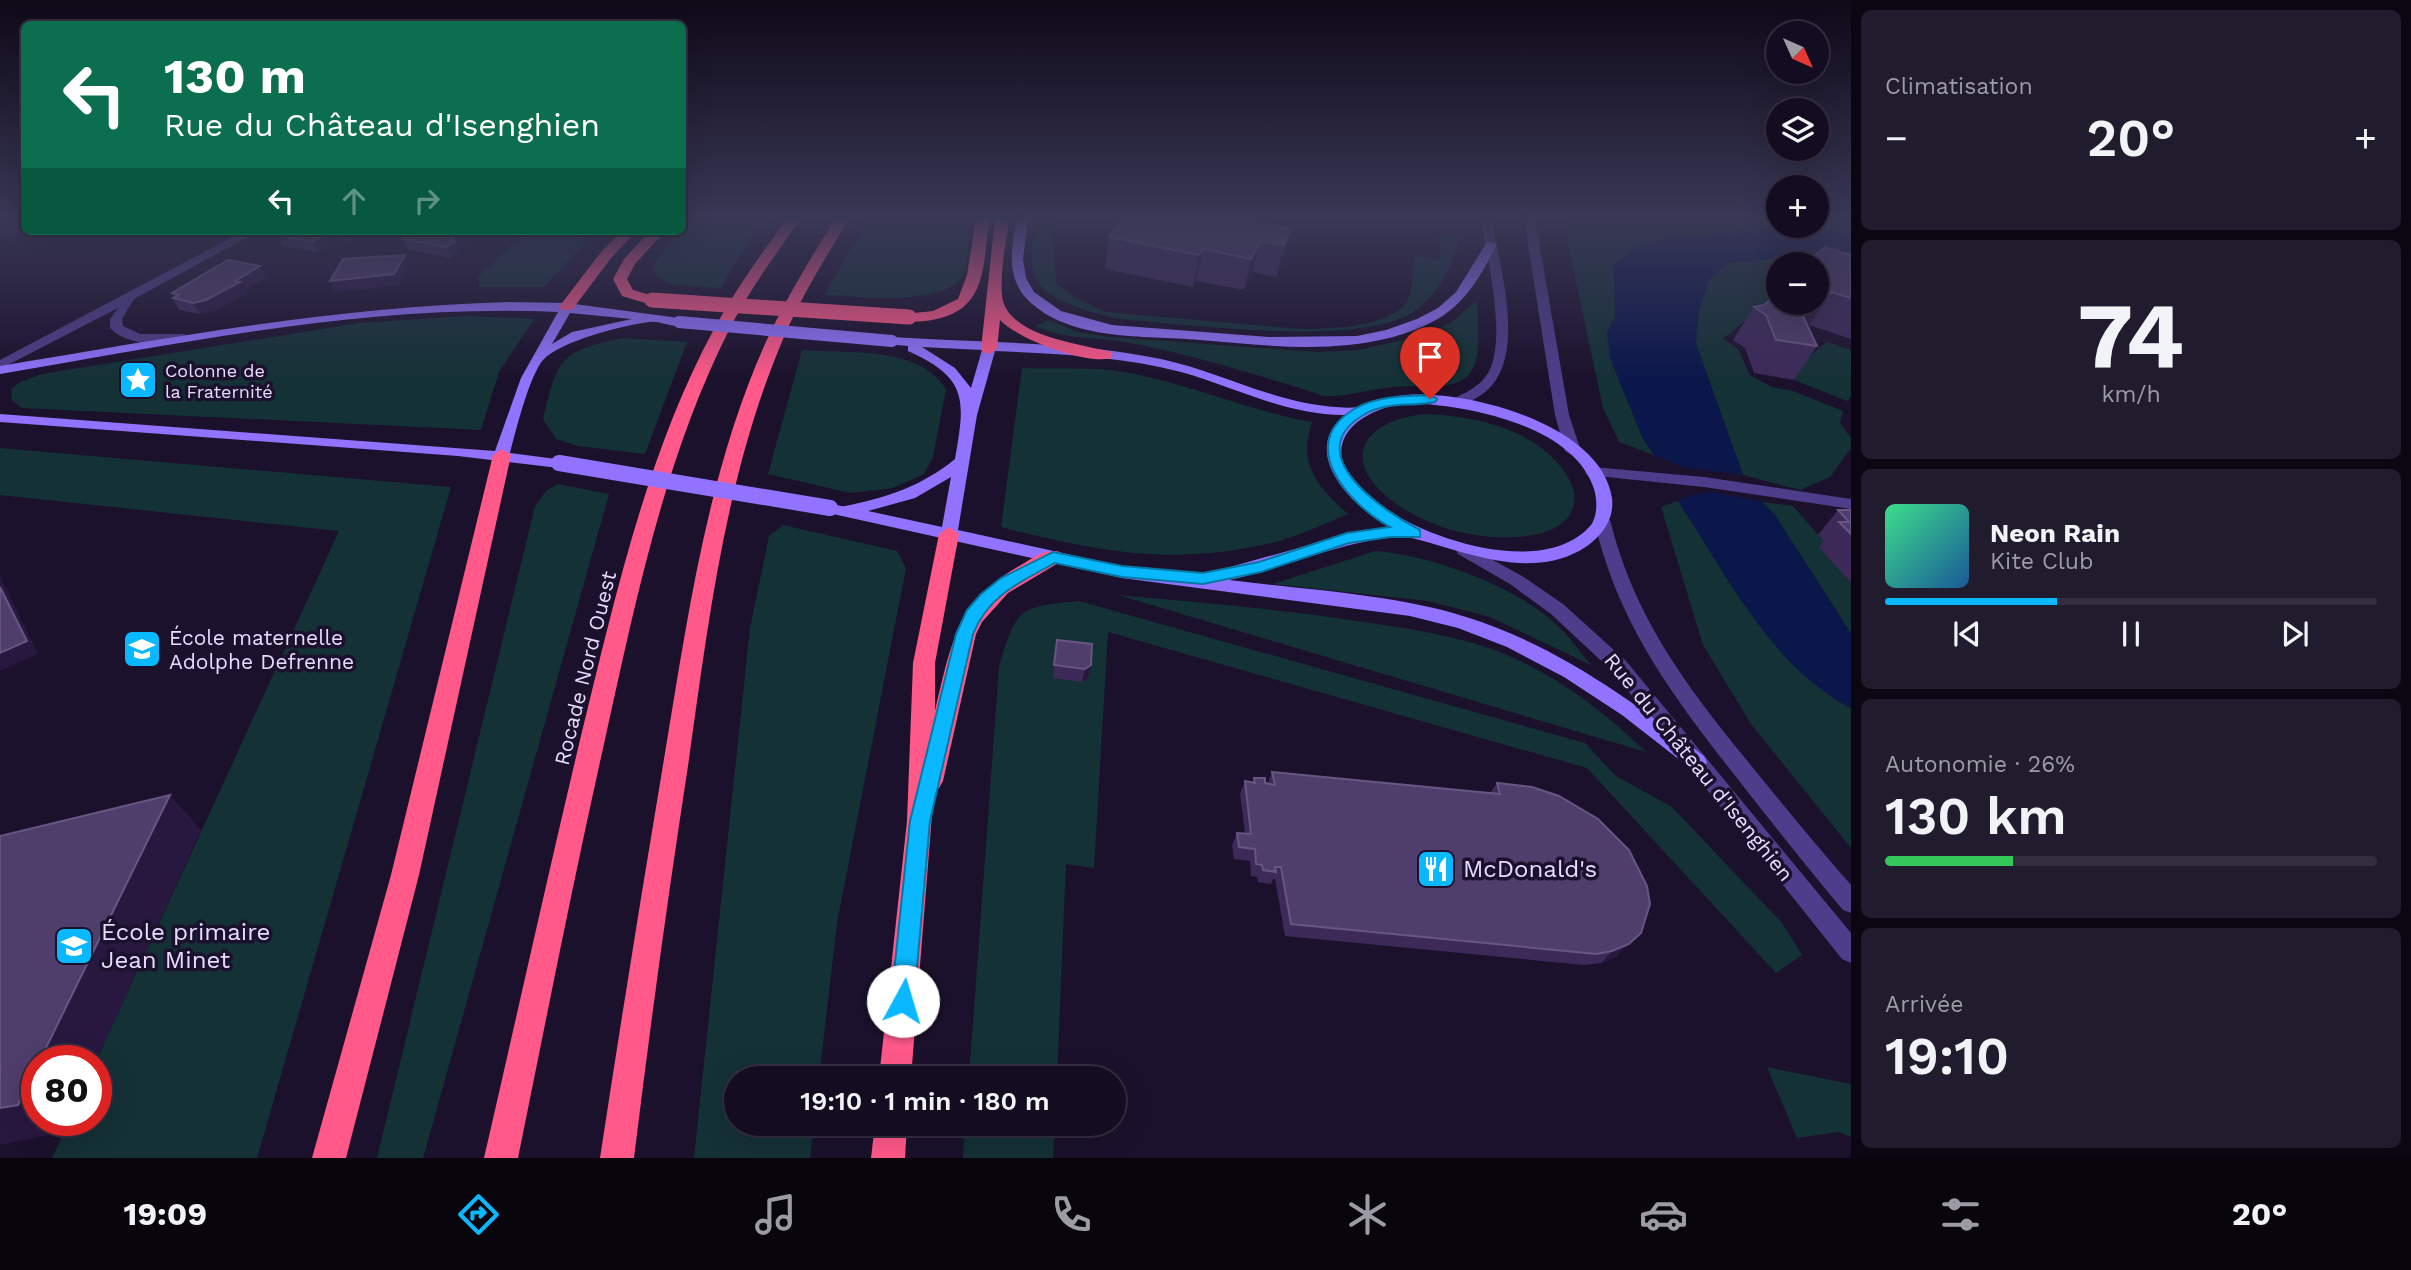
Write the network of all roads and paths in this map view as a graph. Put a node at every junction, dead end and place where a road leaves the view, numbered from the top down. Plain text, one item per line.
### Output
1 (175, 273) edge
2 (592, 273) edge
3 (623, 273) edge
4 (756, 273) edge
5 (806, 273) edge
6 (975, 273) edge
7 (994, 273) edge
8 (1019, 273) edge
9 (1474, 273) edge
10 (1495, 273) edge
11 (1541, 273) edge
12 (140, 292) junction
13 (995, 299) junction
14 (567, 307) junction
15 (679, 322) junction
16 (189, 337) junction
17 (892, 341) junction
18 (989, 349) junction
19 (1106, 355) junction
20 (534, 360) junction
21 (0, 365) edge
22 (0, 370) edge
23 (1458, 402) junction
24 (1361, 411) junction
25 (970, 415) junction
26 (0, 418) edge
27 (1573, 451) junction
28 (502, 455) junction
29 (960, 462) junction
30 (1593, 472) junction
31 (1851, 504) edge
32 (834, 509) junction
33 (1602, 520) junction
34 (1415, 533) junction
35 (949, 534) junction
36 (1464, 550) junction
37 (1053, 557) junction
38 (1181, 579) junction
39 (1697, 761) junction
40 (920, 821) junction
41 (1851, 902) edge
42 (1851, 951) edge
43 (896, 1066) edge
44 (890, 1136) edge
45 (328, 1158) edge
46 (501, 1158) edge
47 (617, 1158) edge
48 (888, 1158) edge

1 - 12 street
2 - 14 highway
3 - 6 highway, bridge
4 - 46 highway, Rocade Nord Ouest
5 - 47 highway
7 - 13 highway
8 - 9 street
10 - 23 street
11 - 27 street, Rue du Château d'Isenghien
12 - 16 street
12 - 21 street
13 - 18 highway
13 - 19 highway
14 - 15 street
14 - 16 street
14 - 20 street
15 - 17 street, bridge
15 - 20 street
16 - 22 street
17 - 18 street
17 - 25 street
18 - 19 street
18 - 25 street
19 - 24 street
20 - 28 street
23 - 24 street, Rue du Château d'Isenghien
23 - 27 street, Rue du Château d'Isenghien
24 - 34 street, Rue du Château d'Isenghien
25 - 29 street
26 - 28 street
27 - 30 street, Rue du Château d'Isenghien
28 - 32 street, bridge
28 - 45 highway
29 - 32 street
29 - 35 street
30 - 31 street
30 - 33 street, Rue du Château d'Isenghien
32 - 35 street
33 - 36 street, Rue du Château d'Isenghien
33 - 41 street, Rue du Château d'Isenghien
34 - 36 street, Rue du Château d'Isenghien
34 - 38 street
35 - 37 street
35 - 40 highway
36 - 39 street, Rue du Château d'Isenghien
37 - 38 street
37 - 40 highway
38 - 39 street
39 - 42 street, Rue du Château d'Isenghien
40 - 43 highway
44 - 48 highway

